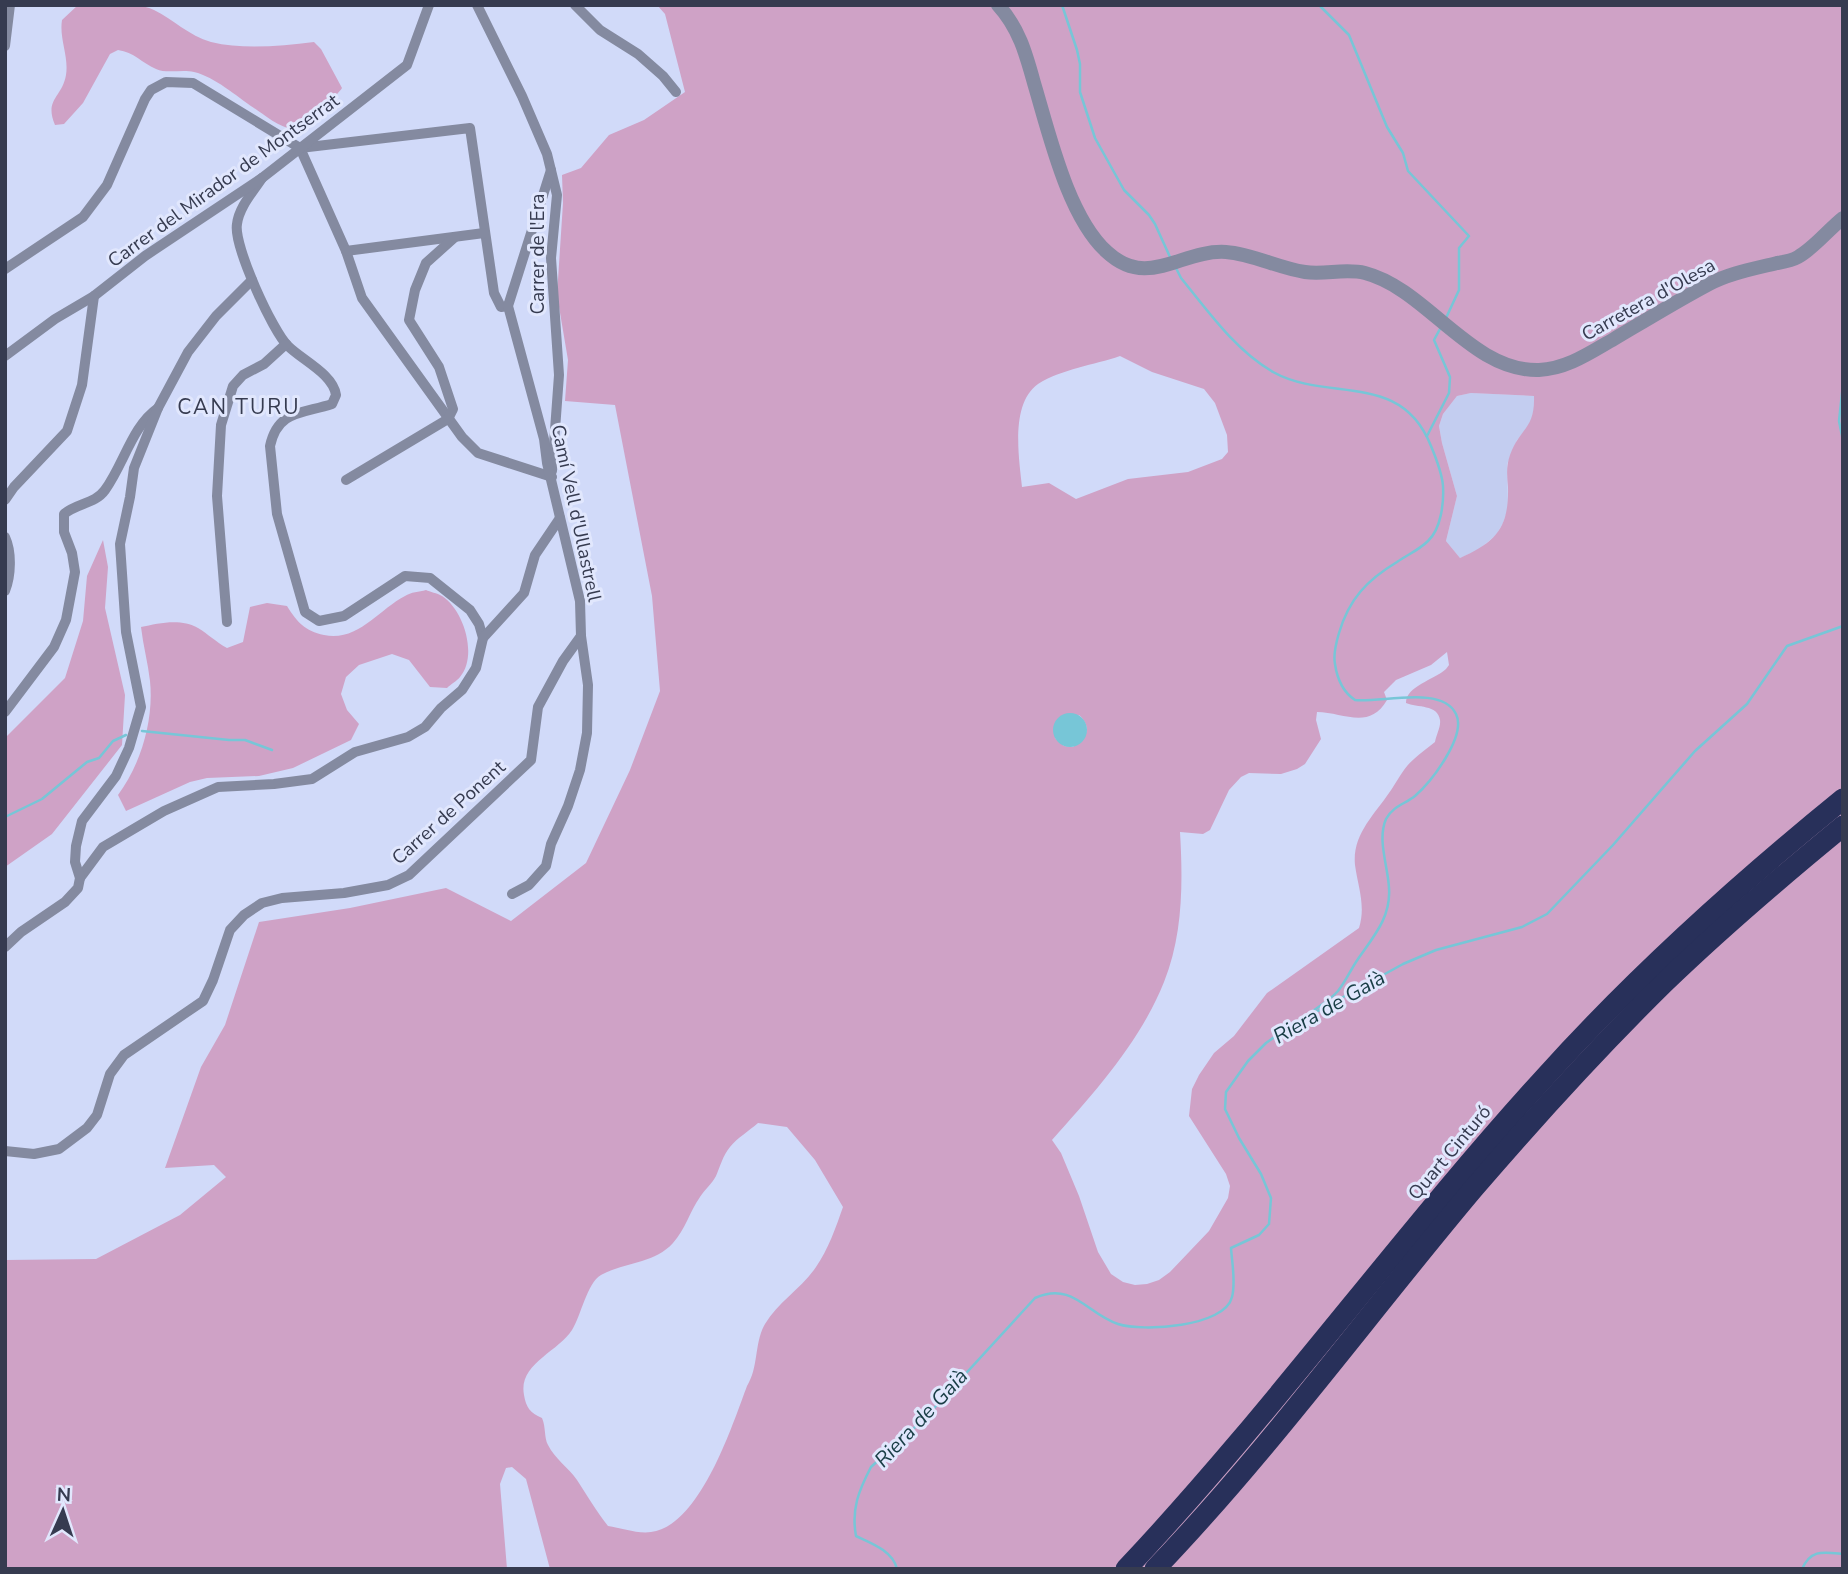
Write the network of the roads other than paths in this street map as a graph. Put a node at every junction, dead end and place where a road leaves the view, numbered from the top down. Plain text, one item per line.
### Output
1 (10, 5) edge
2 (429, 5) edge
3 (477, 5) edge
4 (575, 5) edge
5 (998, 5) edge
6 (5, 46) edge
7 (676, 92) dead end
8 (300, 148) junction
9 (551, 170) junction
10 (262, 178) junction
11 (1843, 218) edge
12 (484, 233) junction
13 (454, 237) junction
14 (346, 251) junction
15 (5, 270) edge
16 (252, 280) junction
17 (94, 296) junction
18 (508, 306) junction
19 (286, 345) junction
20 (5, 356) edge
21 (158, 408) junction
22 (448, 419) junction
23 (552, 477) junction
24 (346, 480) dead end
25 (5, 500) edge
26 (560, 518) junction
27 (5, 537) edge
28 (5, 591) edge
29 (227, 622) dead end
30 (581, 636) junction
31 (483, 638) junction
32 (5, 712) edge
33 (1839, 810) edge
34 (76, 846) junction
35 (100, 851) junction
36 (80, 877) junction
37 (512, 894) dead end
38 (1737, 902) junction
39 (5, 947) edge
40 (5, 1151) edge
41 (1126, 1569) edge
42 (1155, 1569) edge

1 - 6 street
2 - 8 street, Carrer del Mirador de Montserrat
3 - 9 street, Carrer de l'Era
4 - 7 street
5 - 11 street, Carretera d'Olesa
8 - 10 street, Carrer del Mirador de Montserrat
8 - 12 street
8 - 14 street
8 - 15 street
9 - 18 street
9 - 23 street, Carrer de l'Era
10 - 16 street
10 - 17 street, Carrer del Mirador de Montserrat
12 - 13 street
12 - 18 street, Camí Vell d'Ullastrell
13 - 14 street
13 - 22 street
14 - 22 street
16 - 19 street
16 - 21 street
17 - 20 street, Carrer del Mirador de Montserrat
17 - 25 street
18 - 23 street, Camí Vell d'Ullastrell
19 - 29 street
19 - 31 street
21 - 32 street
21 - 34 street
22 - 23 street
22 - 24 street
23 - 26 street, Camí Vell d'Ullastrell
26 - 30 street, Camí Vell d'Ullastrell
26 - 31 street
27 - 28 street
30 - 37 street, Camí Vell d'Ullastrell
30 - 40 street, Carrer de Ponent
31 - 35 street
33 - 38 highway, Quart Cinturó
34 - 35 street
34 - 36 street
35 - 36 street
36 - 39 street
38 - 41 highway, Quart Cinturó
38 - 42 highway, Quart Cinturó

